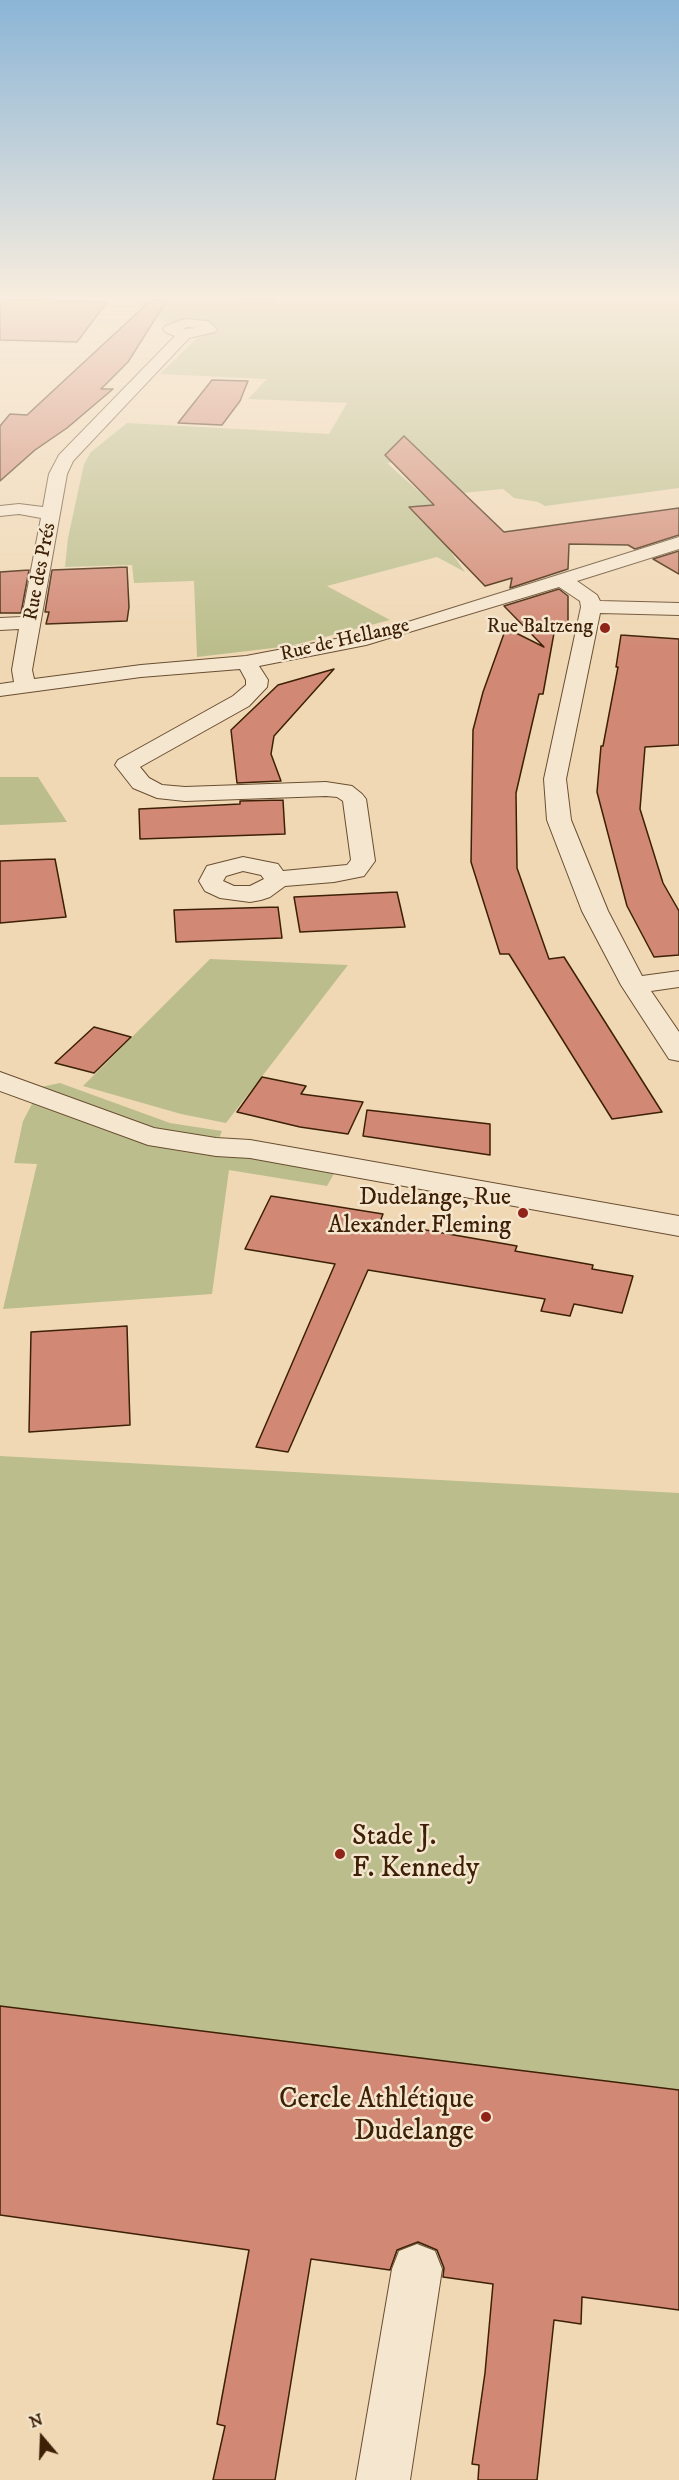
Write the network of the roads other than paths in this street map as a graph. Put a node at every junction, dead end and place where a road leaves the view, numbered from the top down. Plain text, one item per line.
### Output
1 (107, 416) edge
2 (0, 511) edge
3 (52, 514) junction
4 (679, 543) edge
5 (560, 579) junction
6 (591, 607) junction
7 (679, 609) edge
8 (31, 623) junction
9 (0, 624) edge
10 (246, 662) junction
11 (25, 686) junction
12 (0, 690) edge
13 (276, 879) dead end
14 (679, 979) edge
15 (634, 985) junction
16 (679, 1053) edge
17 (0, 1081) edge
18 (679, 1226) edge
19 (417, 2269) dead end
20 (383, 2480) edge

1 - 3 street, Rue des Prés
2 - 3 street
3 - 8 street, Rue des Prés
4 - 5 street, Rue de Hellange
5 - 6 street
5 - 10 street, Rue de Hellange
6 - 7 street
6 - 15 street
8 - 9 street
8 - 11 street, Rue des Prés
10 - 11 street, Rue de Hellange
10 - 13 street
11 - 12 street, Rue de Hellange
14 - 15 street
15 - 16 street
17 - 18 street
19 - 20 street

